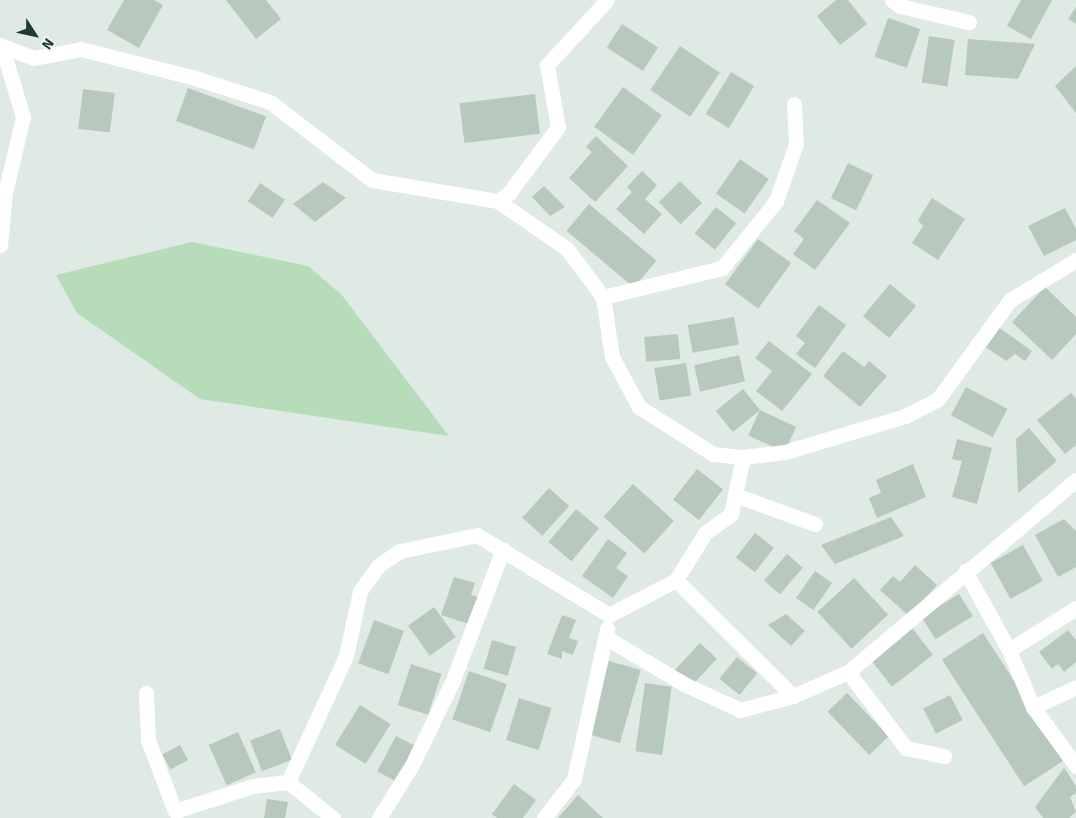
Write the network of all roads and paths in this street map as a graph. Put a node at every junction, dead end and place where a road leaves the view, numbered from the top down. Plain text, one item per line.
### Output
1 (607, 0) edge
2 (892, 0) edge
3 (969, 22) dead end
4 (1, 46) edge
5 (794, 104) dead end
6 (498, 201) junction
7 (0, 245) edge
8 (1076, 260) edge
9 (603, 297) junction
10 (743, 457) junction
11 (1076, 480) edge
12 (735, 495) junction
13 (815, 524) dead end
14 (503, 549) junction
15 (965, 571) junction
16 (676, 580) junction
17 (1076, 608) edge
18 (609, 615) junction
19 (606, 637) junction
20 (1009, 650) junction
21 (848, 672) junction
22 (1076, 687) edge
23 (146, 693) dead end
24 (793, 696) junction
25 (1033, 707) junction
26 (944, 756) dead end
27 (1076, 766) edge
28 (288, 782) junction
29 (333, 818) edge
30 (379, 818) edge
31 (544, 818) edge

1 - 6 street
2 - 3 street
4 - 6 street
4 - 7 street
5 - 9 street
6 - 9 street
8 - 10 street
9 - 10 street
10 - 12 street
11 - 15 street
12 - 13 street
12 - 16 street
14 - 18 street
14 - 28 street
14 - 30 street
15 - 20 street
15 - 21 street
16 - 18 street
16 - 24 street
17 - 20 street
18 - 19 street
19 - 24 street
19 - 31 street
20 - 25 street
21 - 24 street
21 - 26 street
22 - 25 street
23 - 28 street
25 - 27 street
28 - 29 street

